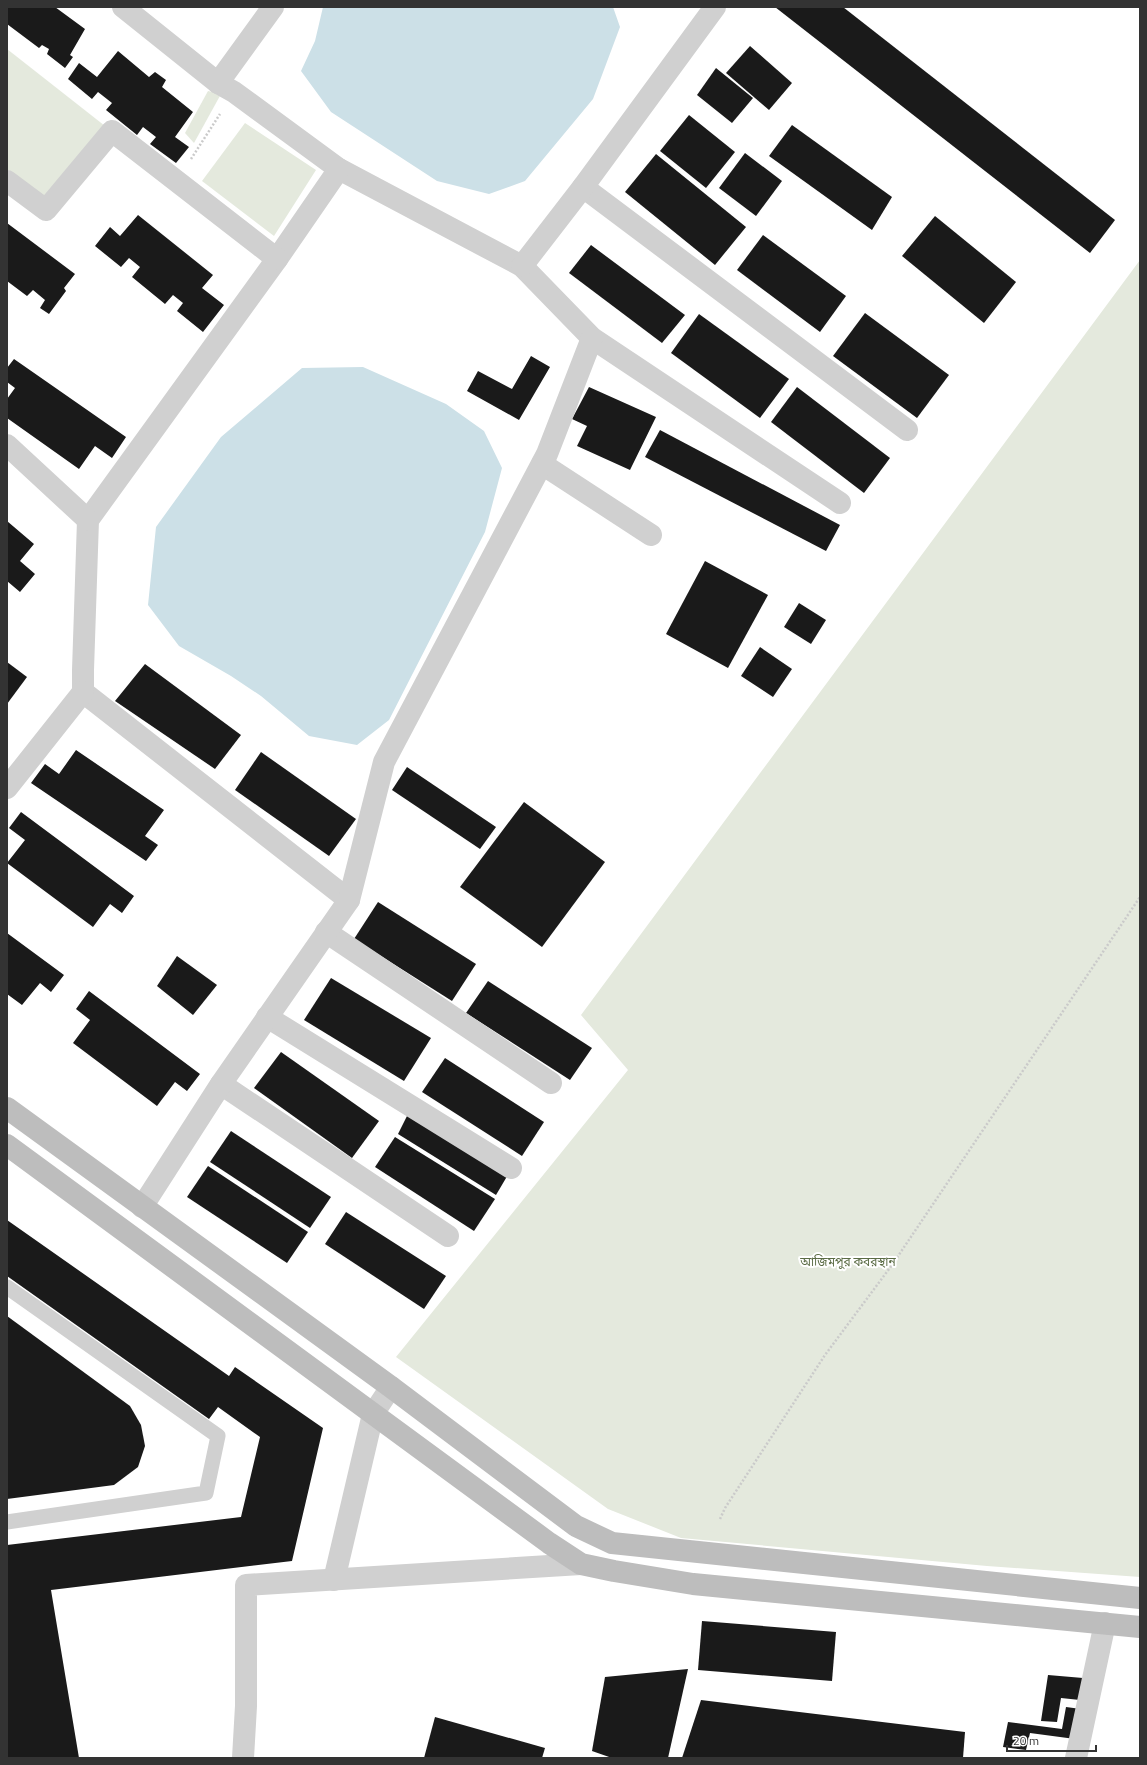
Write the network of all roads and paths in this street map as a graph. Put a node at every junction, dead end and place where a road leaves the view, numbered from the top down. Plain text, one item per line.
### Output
1 (123, 7) edge
2 (273, 7) edge
3 (715, 7) edge
4 (226, 87) junction
5 (339, 169) junction
6 (7, 180) edge
7 (176, 181) junction
8 (583, 187) junction
9 (277, 259) junction
10 (522, 266) junction
11 (592, 338) junction
12 (907, 430) dead end
13 (7, 445) edge
14 (542, 464) junction
15 (840, 503) dead end
16 (88, 520) junction
17 (651, 535) dead end
18 (83, 692) junction
19 (7, 788) edge
20 (1140, 897) edge
21 (349, 900) junction
22 (326, 932) junction
23 (267, 1017) junction
24 (551, 1083) dead end
25 (221, 1084) junction
26 (7, 1108) edge
27 (7, 1145) edge
28 (511, 1168) dead end
29 (142, 1207) junction
30 (448, 1236) dead end
31 (7, 1287) edge
32 (391, 1387) junction
33 (373, 1414) junction
34 (720, 1519) dead end
35 (7, 1522) edge
36 (581, 1564) junction
37 (334, 1580) junction
38 (1140, 1598) edge
39 (1105, 1623) junction
40 (1140, 1627) edge
41 (243, 1758) edge
42 (1076, 1758) edge

1 - 4 street
2 - 4 street
3 - 8 street
4 - 5 street
4 - 7 path
5 - 9 street
5 - 10 street
6 - 7 street
7 - 9 street
8 - 10 street
8 - 12 street
9 - 16 street
10 - 11 street
11 - 14 street
11 - 15 street
13 - 16 street
14 - 17 street
14 - 21 street
16 - 18 street
18 - 19 street
18 - 21 street
20 - 34 path
21 - 22 street
22 - 23 street
22 - 24 street
23 - 25 street
23 - 28 street
25 - 29 street
25 - 30 street
26 - 29 main road
27 - 33 main road
29 - 32 main road
31 - 35 lane
32 - 33 street
32 - 38 main road
33 - 36 main road
33 - 37 street
36 - 37 street
36 - 39 main road
37 - 41 street
39 - 40 main road
39 - 42 street

